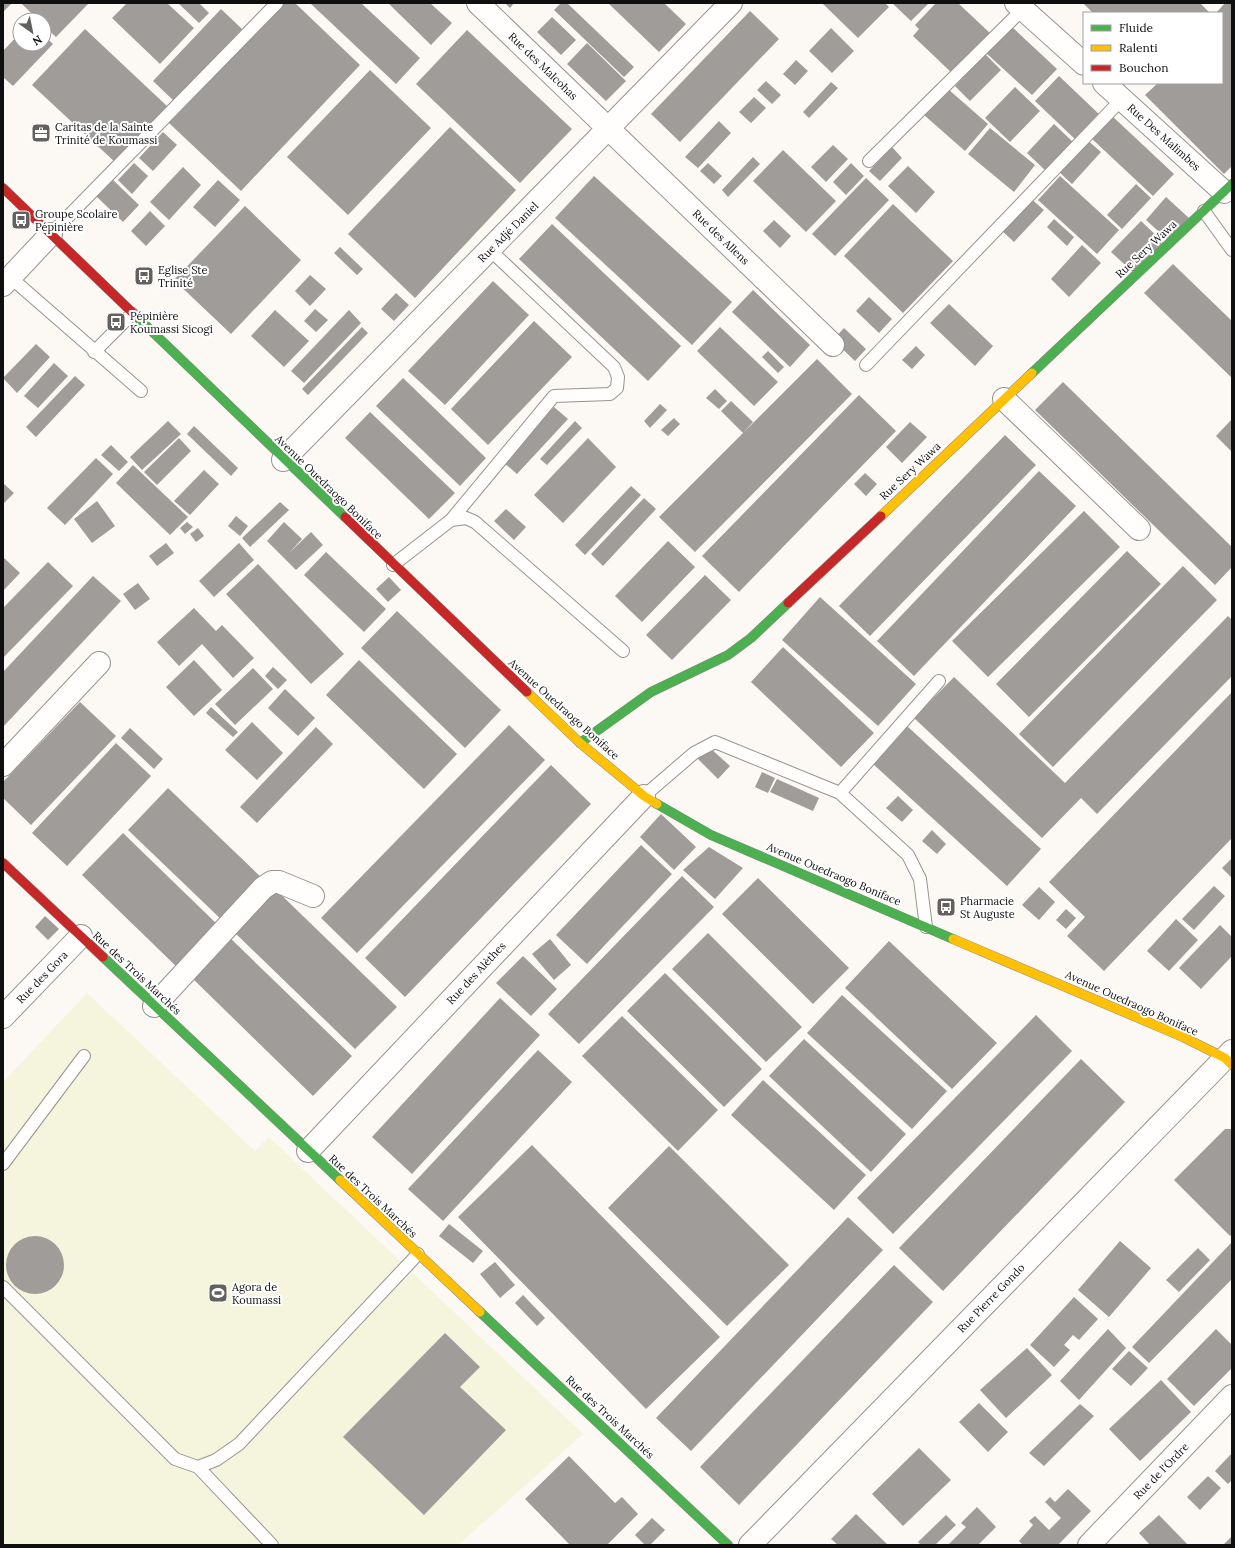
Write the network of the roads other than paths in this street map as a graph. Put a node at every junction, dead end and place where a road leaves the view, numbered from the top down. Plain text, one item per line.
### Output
1 (277, 3) edge
2 (478, 3) edge
3 (731, 3) edge
4 (1019, 6) edge
5 (1083, 63) edge
6 (1105, 84) edge
7 (1122, 98) junction
8 (609, 130) junction
9 (869, 161) dead end
10 (3, 188) edge
11 (1228, 188) edge
12 (1204, 211) junction
13 (51, 234) junction
14 (490, 250) junction
15 (1232, 250) edge
16 (7, 281) edge
17 (132, 314) junction
18 (833, 345) dead end
19 (94, 352) junction
20 (866, 365) dead end
21 (140, 391) dead end
22 (1004, 399) junction
23 (283, 460) junction
24 (452, 520) junction
25 (1139, 529) dead end
26 (393, 565) junction
27 (623, 652) dead end
28 (99, 663) dead end
29 (939, 681) dead end
30 (580, 743) junction
31 (3, 765) edge
32 (840, 793) junction
33 (644, 796) junction
34 (3, 863) edge
35 (313, 896) dead end
36 (926, 927) junction
37 (81, 936) junction
38 (154, 1006) junction
39 (3, 1017) edge
40 (84, 1056) dead end
41 (1230, 1058) edge
42 (308, 1151) junction
43 (3, 1164) edge
44 (418, 1254) junction
45 (3, 1286) edge
46 (1232, 1396) edge
47 (198, 1467) junction
48 (272, 1545) edge
49 (728, 1545) edge
50 (750, 1545) edge
51 (1089, 1545) edge

1 - 13 lane
2 - 8 street, Rue des Malcohas
3 - 8 street, Rue Adjé Daniel
4 - 5 street
4 - 9 lane
6 - 7 street, Rue Des Malimbes
7 - 11 street, Rue Des Malimbes
7 - 20 lane
8 - 14 street, Rue Adjé Daniel
8 - 18 street, Rue des Allens
10 - 13 street, Avenue Ouedraogo Boniface
11 - 12 street, Rue Sery Wawa
12 - 15 lane
12 - 22 street, Rue Sery Wawa
13 - 16 street
13 - 17 street, Avenue Ouedraogo Boniface
14 - 23 street, Rue Adjé Daniel
14 - 24 lane
16 - 19 lane
17 - 19 lane
17 - 23 street, Avenue Ouedraogo Boniface
19 - 21 lane
22 - 25 street
22 - 30 street, Rue Sery Wawa
23 - 26 street, Avenue Ouedraogo Boniface
24 - 26 lane
24 - 27 lane
26 - 30 street, Avenue Ouedraogo Boniface
28 - 31 street
29 - 32 lane
30 - 33 street, Avenue Ouedraogo Boniface
32 - 33 lane
32 - 36 lane
33 - 36 street, Avenue Ouedraogo Boniface
33 - 42 street, Rue des Alèthes
34 - 37 street, Rue des Trois Marchés
35 - 38 street
36 - 41 street, Avenue Ouedraogo Boniface
37 - 38 street, Rue des Trois Marchés
37 - 39 street, Rue des Gora
38 - 42 street, Rue des Trois Marchés
40 - 43 lane
41 - 50 street, Rue Pierre Gondo
42 - 44 street, Rue des Trois Marchés
44 - 47 lane
44 - 49 street, Rue des Trois Marchés
45 - 47 lane
46 - 51 street, Rue de l'Ordre
47 - 48 lane

